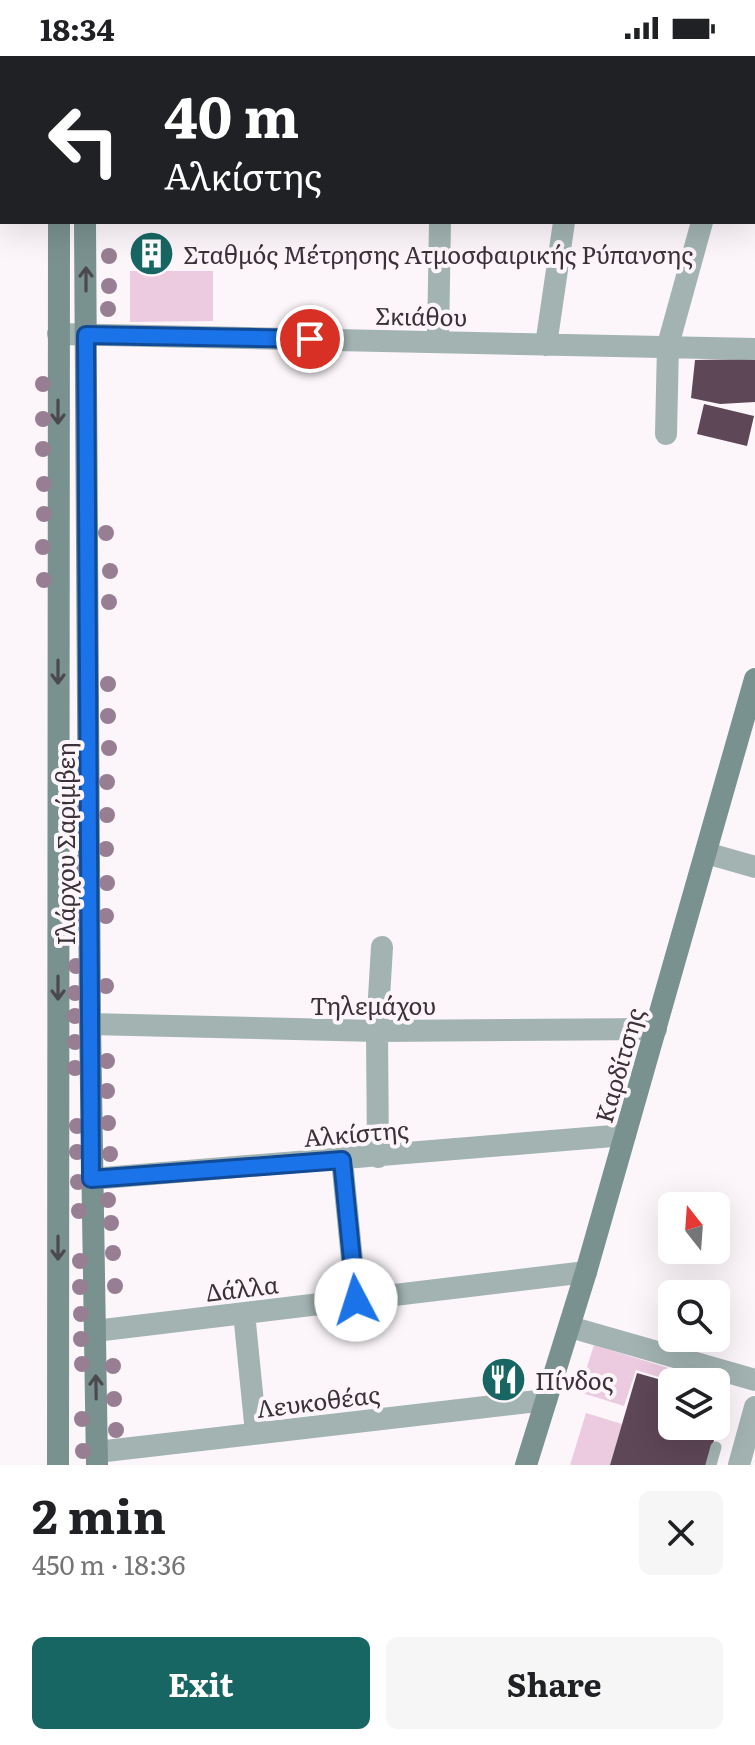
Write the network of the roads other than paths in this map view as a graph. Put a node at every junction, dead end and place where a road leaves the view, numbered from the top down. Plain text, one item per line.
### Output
1 (59, 224) edge
2 (85, 224) edge
3 (440, 224) edge
4 (564, 224) edge
5 (701, 224) edge
6 (58, 334) junction
7 (86, 335) junction
8 (438, 340) junction
9 (546, 345) junction
10 (668, 345) junction
11 (755, 349) edge
12 (666, 434) dead end
13 (753, 692) edge
14 (706, 853) junction
15 (755, 867) edge
16 (382, 947) dead end
17 (90, 1024) junction
18 (656, 1029) junction
19 (377, 1031) junction
20 (625, 1135) junction
21 (378, 1157) junction
22 (342, 1160) junction
23 (91, 1179) junction
24 (586, 1272) junction
25 (356, 1300) junction
26 (244, 1313) junction
27 (570, 1327) junction
28 (95, 1331) junction
29 (755, 1380) edge
30 (546, 1400) junction
31 (755, 1407) edge
32 (256, 1433) junction
33 (716, 1447) dead end
34 (97, 1459) edge
35 (58, 1465) edge
36 (526, 1465) edge
37 (711, 1465) edge
38 (739, 1465) edge

1 - 6 main road, Ιλάρχου Σαρίμβεη
7 -> 2 main road, Ιλάρχου Σαρίμβεη
3 - 8 street
4 - 9 street
5 - 10 street
6 - 7 street, Σκιάθου
6 -> 35 main road, Ιλάρχου Σαρίμβεη
7 - 8 street, Σκιάθου
7 - 17 main road, Ιλάρχου Σαρίμβεη
8 - 9 street, Σκιάθου
9 - 10 street, Σκιάθου
10 - 11 street, Σκιάθου
10 - 12 street
13 - 14 main road, Καρδίτσης
14 - 15 street
14 - 18 main road, Καρδίτσης
16 - 19 street
17 - 19 street, Τηλεμάχου
17 - 23 main road, Ιλάρχου Σαρίμβεη
18 - 19 street, Τηλεμάχου
18 - 20 main road, Καρδίτσης
19 - 21 street
20 - 21 street, Αλκίστης
20 - 24 main road, Καρδίτσης
21 - 22 street, Αλκίστης
22 - 23 street, Αλκίστης
22 - 25 street
23 - 28 main road, Ιλάρχου Σαρίμβεη
24 - 25 street, Δάλλα
24 - 27 main road, Καρδίτσης
25 - 26 street, Δάλλα
26 - 28 street, Δάλλα
26 - 32 street
27 - 29 street
27 - 30 main road, Καρδίτσης
34 -> 28 main road, Ιλάρχου Σαρίμβεη
30 - 32 street, Λευκοθέας
30 - 36 main road, Καρδίτσης
31 - 38 street
32 - 34 street, Λευκοθέας
33 - 37 lane

